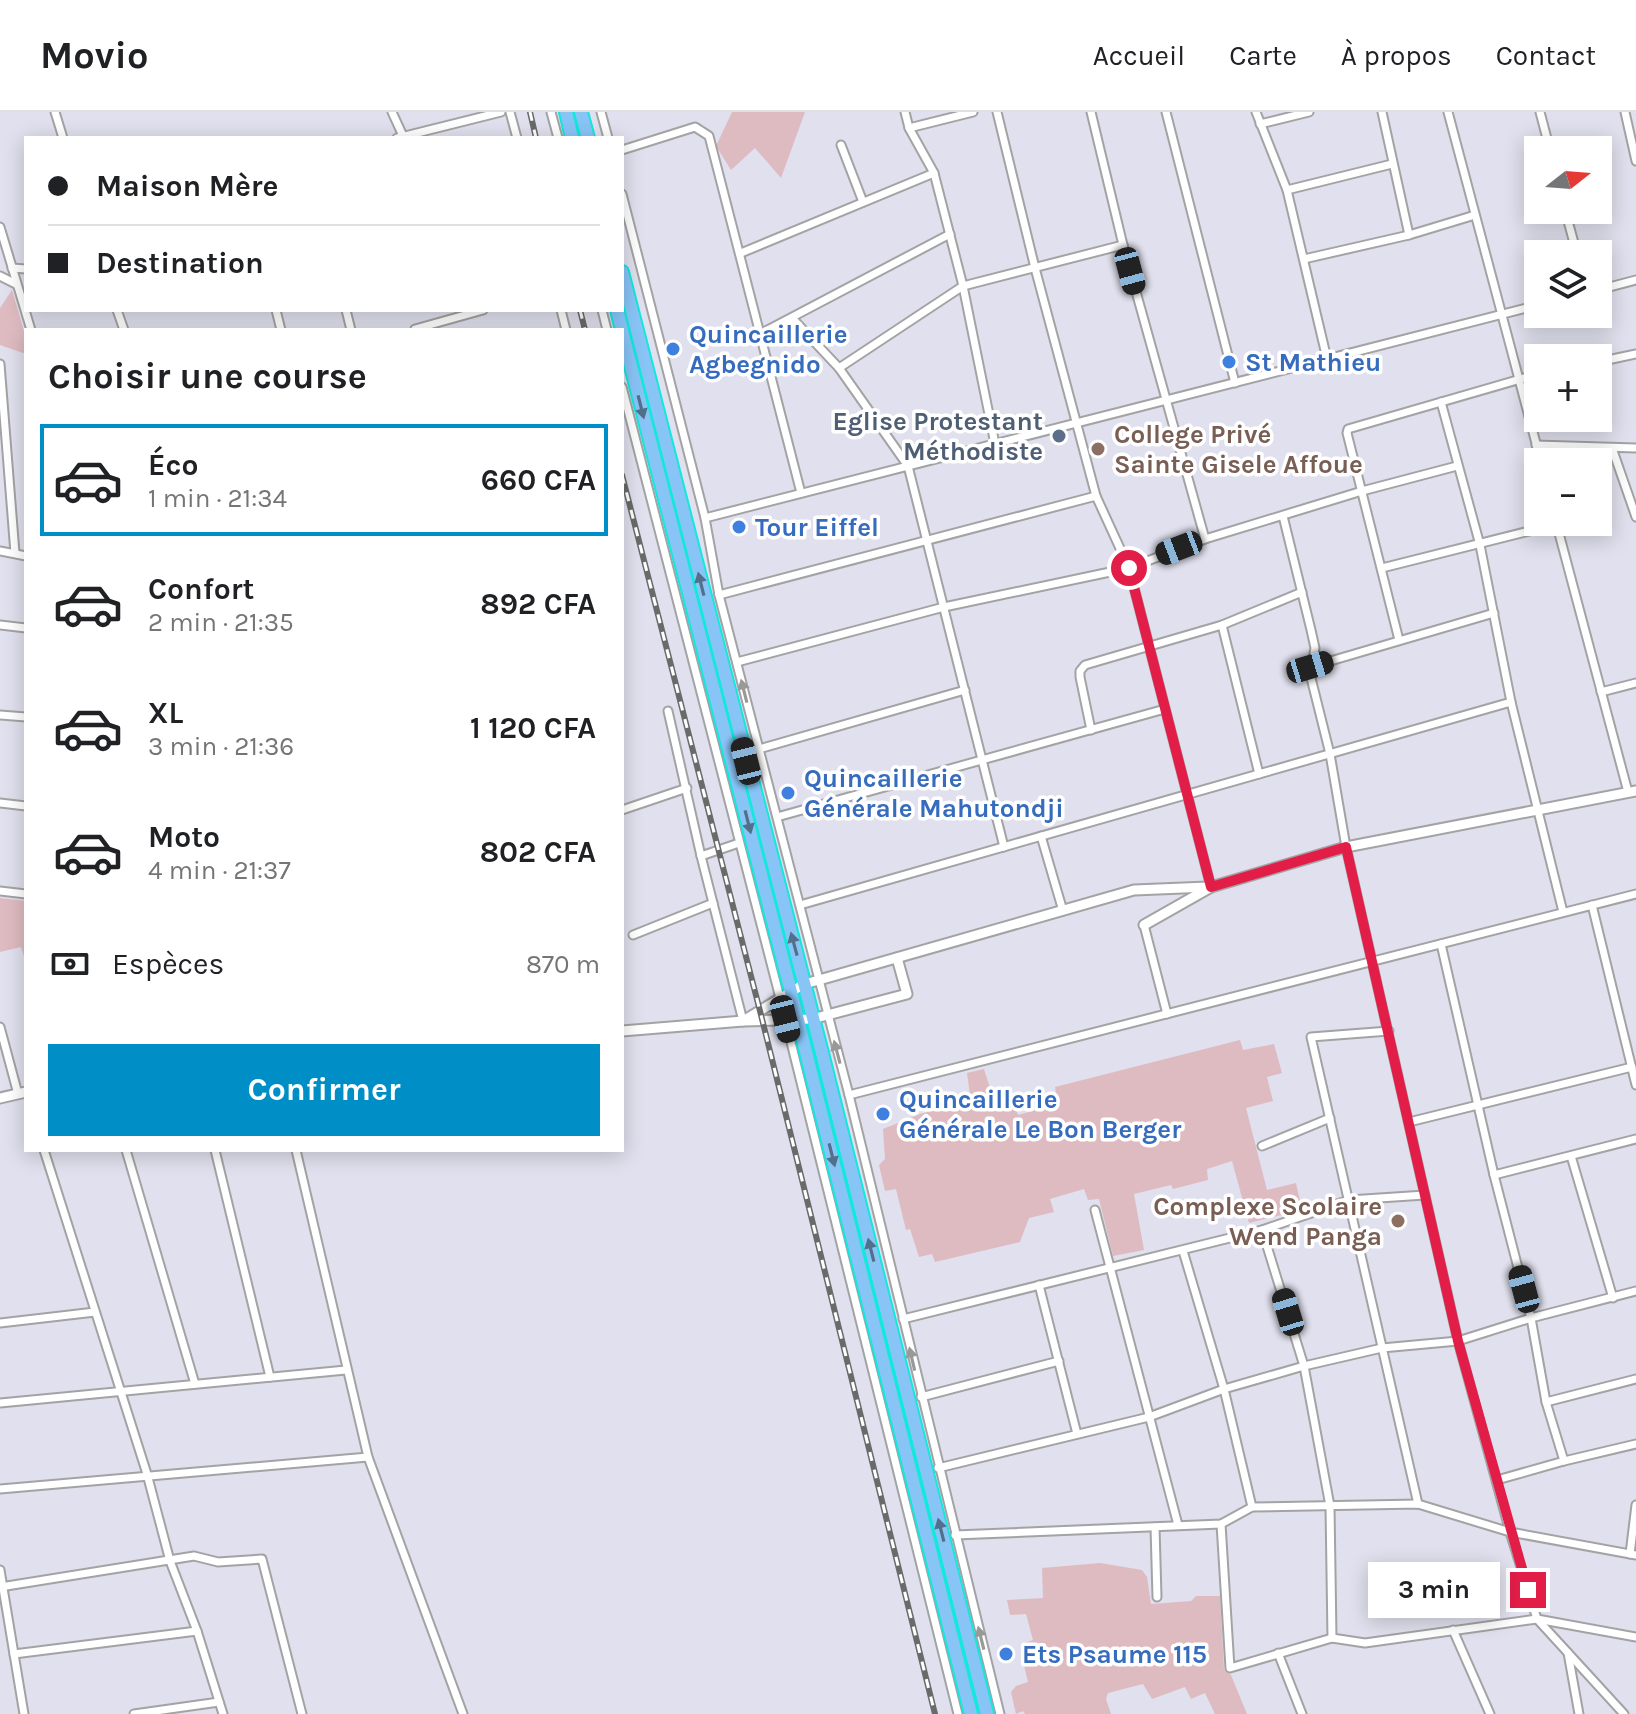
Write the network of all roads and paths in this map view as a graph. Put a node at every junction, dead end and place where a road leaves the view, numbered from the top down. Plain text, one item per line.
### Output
1 (55, 112) edge
2 (392, 112) edge
3 (501, 112) edge
4 (510, 112) edge
5 (551, 112) edge
6 (566, 112) edge
7 (581, 112) edge
8 (601, 112) edge
9 (905, 112) edge
10 (973, 112) edge
11 (997, 112) edge
12 (1091, 112) edge
13 (1166, 112) edge
14 (1256, 112) edge
15 (1309, 112) edge
16 (1382, 112) edge
17 (1448, 112) edge
18 (1540, 112) edge
19 (1625, 112) edge
20 (1260, 124) junction
21 (909, 128) junction
22 (62, 136) edge
23 (400, 136) edge
24 (404, 136) edge
25 (516, 136) edge
26 (557, 136) edge
27 (572, 136) edge
28 (587, 136) edge
29 (607, 136) edge
30 (1546, 136) edge
31 (841, 145) dead end
32 (624, 149) edge
33 (1636, 161) edge
34 (1392, 164) junction
35 (934, 173) junction
36 (1287, 190) junction
37 (624, 202) edge
38 (863, 202) junction
39 (1475, 215) junction
40 (0, 227) edge
41 (950, 234) junction
42 (1409, 235) junction
43 (1123, 245) junction
44 (741, 253) junction
45 (1304, 259) junction
46 (12, 268) junction
47 (1035, 268) junction
48 (24, 269) edge
49 (0, 276) edge
50 (624, 280) edge
51 (1636, 280) edge
52 (16, 284) junction
53 (963, 286) junction
54 (1612, 286) edge
55 (1524, 308) edge
56 (24, 309) edge
57 (476, 312) edge
58 (1502, 314) junction
59 (792, 318) junction
60 (419, 328) edge
61 (760, 334) junction
62 (624, 339) edge
63 (1636, 354) edge
64 (1327, 359) junction
65 (1612, 359) edge
66 (0, 364) edge
67 (839, 368) junction
68 (1524, 377) edge
69 (1518, 378) junction
70 (1235, 383) junction
71 (624, 395) edge
72 (1164, 400) junction
73 (1441, 402) junction
74 (1077, 423) junction
75 (995, 444) junction
76 (1536, 445) junction
77 (1537, 448) edge
78 (1612, 448) junction
79 (1636, 448) edge
80 (908, 466) junction
81 (1457, 466) junction
82 (1362, 491) junction
83 (801, 493) junction
84 (1096, 496) junction
85 (1283, 516) junction
86 (1636, 517) edge
87 (705, 518) junction
88 (1524, 532) edge
89 (1560, 536) edge
90 (1205, 539) junction
91 (927, 541) junction
92 (1480, 545) junction
93 (0, 551) edge
94 (15, 553) junction
95 (24, 555) edge
96 (1129, 568) junction
97 (1382, 568) junction
98 (1302, 592) junction
99 (719, 595) junction
100 (944, 607) junction
101 (1494, 613) junction
102 (0, 625) edge
103 (1222, 625) junction
104 (24, 628) edge
105 (1399, 640) junction
106 (1149, 645) junction
107 (737, 662) junction
108 (1310, 667) junction
109 (1636, 683) edge
110 (965, 690) junction
111 (1601, 692) junction
112 (1511, 702) junction
113 (1165, 709) junction
114 (668, 711) dead end
115 (0, 715) edge
116 (24, 717) edge
117 (1091, 730) junction
118 (759, 749) junction
119 (1330, 754) junction
120 (982, 760) junction
121 (1259, 774) junction
122 (687, 788) junction
123 (1632, 792) edge
124 (1188, 795) junction
125 (0, 803) edge
126 (24, 806) edge
127 (624, 809) edge
128 (1538, 809) junction
129 (777, 817) junction
130 (1041, 836) junction
131 (739, 843) junction
132 (1004, 847) junction
133 (1346, 847) junction
134 (701, 856) junction
135 (1211, 887) junction
136 (0, 891) edge
137 (24, 894) edge
138 (1636, 894) edge
139 (713, 903) junction
140 (800, 905) junction
141 (1592, 905) junction
142 (1063, 911) junction
143 (1563, 912) junction
144 (1144, 925) joint
145 (633, 935) dead end
146 (1441, 944) junction
147 (897, 958) junction
148 (1372, 961) junction
149 (819, 980) junction
150 (804, 984) junction
151 (786, 995) junction
152 (1167, 1014) junction
153 (828, 1015) junction
154 (791, 1019) junction
155 (812, 1019) junction
156 (743, 1021) junction
157 (0, 1027) edge
158 (624, 1031) edge
159 (1389, 1031) junction
160 (1632, 1067) junction
161 (1636, 1085) edge
162 (24, 1093) edge
163 (849, 1095) junction
164 (0, 1098) edge
165 (1478, 1105) junction
166 (1330, 1118) junction
167 (1409, 1122) junction
168 (1636, 1139) edge
169 (1262, 1146) dead end
170 (45, 1152) edge
171 (127, 1152) edge
172 (215, 1152) edge
173 (296, 1152) edge
174 (1571, 1156) junction
175 (1494, 1175) junction
176 (1425, 1195) junction
177 (1349, 1200) junction
178 (1095, 1210) dead end
179 (1262, 1230) junction
180 (1183, 1251) junction
181 (1109, 1269) junction
182 (1039, 1285) junction
183 (1636, 1291) edge
184 (1613, 1298) junction
185 (95, 1312) junction
186 (1531, 1318) junction
187 (903, 1319) junction
188 (0, 1323) edge
189 (1458, 1341) junction
190 (1382, 1348) junction
191 (1059, 1361) junction
192 (1304, 1366) junction
193 (346, 1370) junction
194 (270, 1377) junction
195 (1636, 1379) edge
196 (195, 1384) junction
197 (1224, 1389) junction
198 (121, 1391) junction
199 (921, 1397) junction
200 (1546, 1402) junction
201 (0, 1403) edge
202 (1149, 1417) junction
203 (1077, 1434) junction
204 (1636, 1444) edge
205 (368, 1457) junction
206 (1564, 1461) junction
207 (938, 1468) junction
208 (147, 1474) junction
209 (1497, 1480) junction
210 (0, 1489) edge
211 (1418, 1504) junction
212 (1636, 1505) edge
213 (1330, 1506) junction
214 (1252, 1507) junction
215 (1221, 1524) junction
216 (1178, 1525) junction
217 (1155, 1527) junction
218 (1510, 1532) junction
219 (955, 1535) junction
220 (1633, 1554) edge
221 (170, 1561) junction
222 (0, 1570) edge
223 (1, 1587) edge
224 (1157, 1597) dead end
225 (1537, 1619) junction
226 (1453, 1630) junction
227 (197, 1631) junction
228 (1636, 1637) edge
229 (1332, 1638) junction
230 (1568, 1652) junction
231 (1278, 1653) junction
232 (14, 1654) junction
233 (219, 1702) junction
234 (24, 1714) edge
235 (134, 1714) edge
236 (223, 1714) edge
237 (302, 1714) edge
238 (463, 1714) edge
239 (958, 1714) edge
240 (971, 1714) edge
241 (987, 1714) edge
242 (1000, 1714) edge
243 (1302, 1714) edge
244 (1490, 1714) edge
245 (1579, 1714) edge
246 (1624, 1714) edge

1 - 22 street
2 - 23 street
3 - 24 street
4 - 25 street
5 - 26 street
6 - 27 highway
7 - 28 highway
8 - 29 street
9 - 21 street
10 - 21 street
11 - 47 street
12 - 43 street
13 - 70 street
14 - 20 street
15 - 20 street
16 - 34 street
17 - 39 street
18 - 30 street
19 - 33 street
20 - 36 street
21 - 35 street
31 - 38 street
32 - 44 street
34 - 36 street
34 - 42 street
35 - 38 street
35 - 41 street
36 - 45 street
37 - 87 street
38 - 44 street
39 - 42 street
39 - 58 street
40 - 46 street
41 - 53 street
41 - 59 street
42 - 45 street
43 - 47 street
43 - 72 street
44 - 61 street
45 - 64 street
46 - 48 street
46 - 52 street
47 - 53 street
47 - 74 street
49 - 52 street
150 -> 50 highway
51 - 54 street
52 - 56 street
53 - 67 street
53 - 75 street
55 - 58 street
57 - 60 street
58 - 64 street
58 - 69 street
59 - 61 street
59 - 67 street
61 - 83 street
62 -> 151 highway
63 - 65 street
64 - 70 street
66 - 94 street
67 - 80 street
68 - 69 street
69 - 73 street
69 - 76 street
70 - 72 street
71 - 131 street
72 - 74 street
72 - 90 street
73 - 81 street
73 - 82 street
74 - 75 street
74 - 84 street
75 - 80 street
76 - 77 street
76 - 78 street
78 - 79 street
78 - 86 street
80 - 83 street
80 - 91 street
81 - 82 street
81 - 92 street
82 - 85 street
82 - 97 street
83 - 87 street
84 - 91 street
84 - 96 street
85 - 90 street
85 - 98 street
87 - 99 street
88 - 92 street
89 - 111 street
90 - 96 street
91 - 99 street
91 - 100 street
92 - 97 street
92 - 101 street
93 - 94 street
94 - 95 street
96 - 100 street
96 - 106 street
97 - 105 street
98 - 103 street
98 - 108 street
99 - 107 street
100 - 107 street
100 - 110 street
101 - 105 street
101 - 112 street
102 - 104 street
103 - 106 street
103 - 121 street
105 - 108 street
106 - 113 street
106 - 117 street
118 -> 107 street
108 - 119 street
109 - 111 street
110 - 118 street
110 - 120 street
111 - 123 street
112 - 119 street
112 - 128 street
113 - 117 street
113 - 124 street
114 - 122 street
115 - 116 street
117 - 120 street
118 - 129 street
119 - 121 street
119 - 133 street
120 - 129 street
120 - 132 street
121 - 124 street
122 - 127 street
122 - 134 street
123 - 128 street
124 - 130 street
124 - 135 street
125 - 126 street
128 - 133 street
128 - 143 street
129 - 140 street
130 - 132 street
130 - 142 street
131 - 134 street
131 - 151 street
132 - 140 street
133 - 135 street
133 - 148 street
134 - 139 street
135 - 142 street
135 - 144 street
136 - 137 street
138 - 141 street
139 - 145 street
139 - 156 street
140 - 149 street
141 - 143 street
141 - 160 street
142 - 147 street
143 - 146 street
144 - 152 street
146 - 148 street
146 - 165 street
147 - 149 street
147 - 153 street
148 - 152 street
148 - 159 street
149 - 150 street
149 - 153 street
150 - 151 street
150 - 155 highway
151 - 154 highway
151 - 156 street
152 - 163 street
153 - 155 street
163 -> 153 street
154 - 155 street
154 - 156 street
154 - 239 street
154 -> 240 highway
241 -> 155 highway
156 - 158 street
157 - 162 street
159 - 166 street
159 - 167 street
160 - 161 street
160 - 165 street
162 - 164 street
163 - 187 street
165 - 167 street
165 - 175 street
166 - 169 street
166 - 177 street
167 - 176 street
168 - 174 street
170 - 185 street
171 - 196 street
172 - 194 street
173 - 193 street
174 - 175 street
174 - 184 street
175 - 186 street
176 - 177 street
176 - 189 street
177 - 179 street
177 - 190 street
178 - 181 street
179 - 180 street
179 - 192 street
180 - 181 street
180 - 197 street
181 - 182 street
181 - 202 street
182 - 187 street
182 - 191 street
183 - 184 street
184 - 186 street
185 - 188 street
185 - 198 street
186 - 189 street
186 - 200 street
199 -> 187 street
189 - 190 street
189 - 209 street
190 - 192 street
190 - 211 street
191 - 199 street
191 - 203 street
192 - 197 street
192 - 213 street
193 - 194 street
193 - 205 street
194 - 196 street
195 - 200 street
196 - 198 street
197 - 202 street
197 - 214 street
198 - 201 street
198 - 208 street
199 - 207 street
200 - 206 street
202 - 203 street
202 - 216 street
203 - 207 street
204 - 206 street
205 - 208 street
205 - 238 street
206 - 209 street
207 - 219 street
208 - 210 street
208 - 221 street
209 - 218 street
211 - 213 street
211 - 218 street
212 - 220 street
213 - 214 street
213 - 229 street
214 - 215 street
215 - 216 street
215 - 231 street
216 - 217 street
217 - 219 street
217 - 224 street
218 - 220 street
218 - 225 street
242 -> 219 street
221 - 223 street
221 - 227 street
221 - 237 street
222 - 223 street
223 - 232 street
225 - 226 street
225 - 228 street
225 - 230 street
226 - 229 street
226 - 244 street
227 - 232 street
227 - 233 street
229 - 231 street
230 - 245 street
230 - 246 street
231 - 243 street
232 - 234 street
233 - 235 street
233 - 236 street

